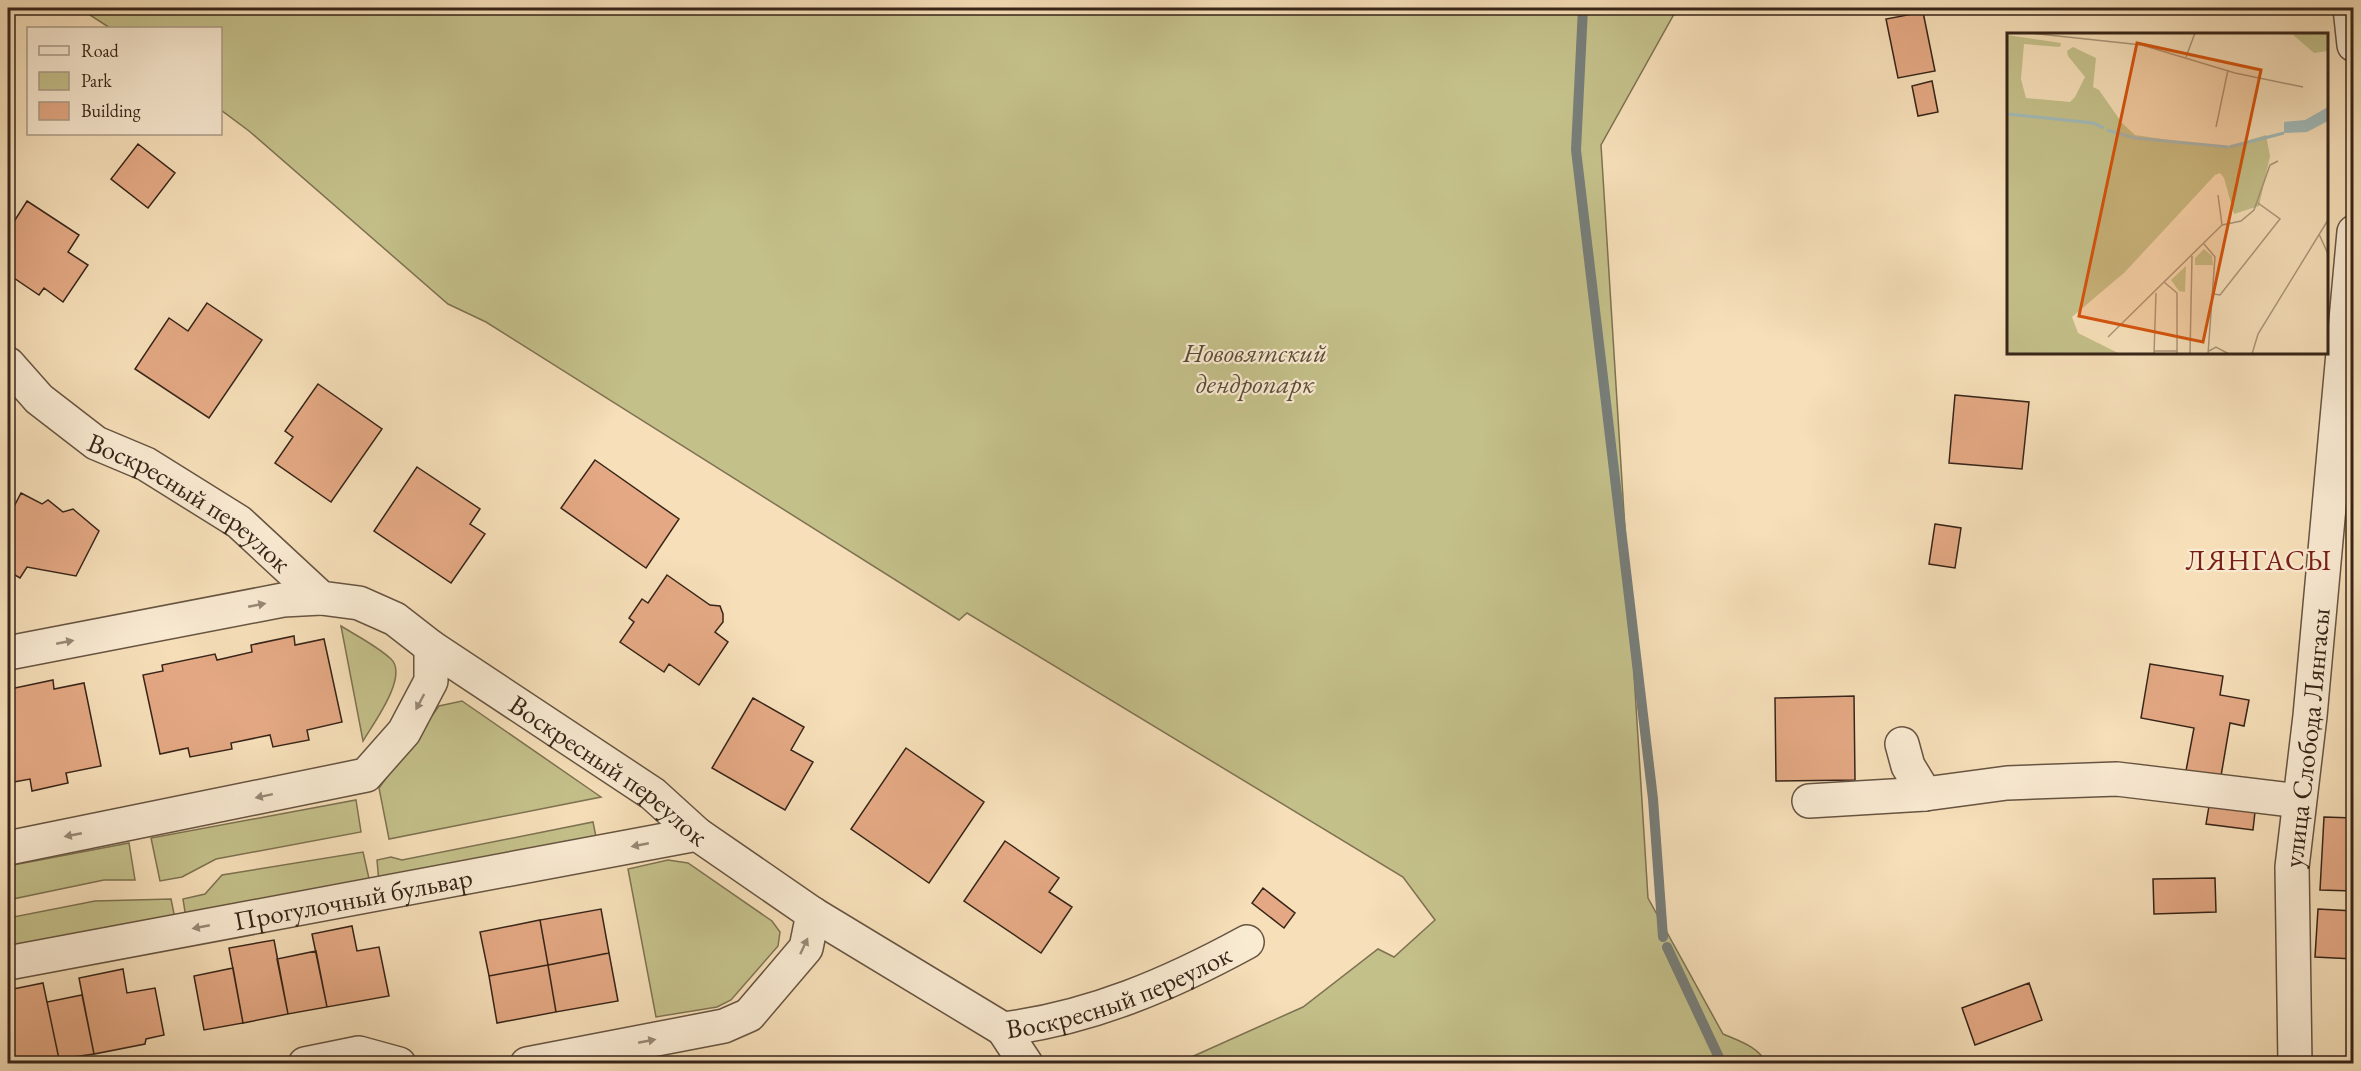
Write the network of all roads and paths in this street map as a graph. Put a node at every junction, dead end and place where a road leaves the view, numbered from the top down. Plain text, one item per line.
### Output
1 (2350, 8) edge
2 (2354, 45) edge
3 (2354, 232) edge
4 (8, 364) edge
5 (2344, 436) edge
6 (321, 598) junction
7 (432, 647) junction
8 (8, 653) edge
9 (1902, 744) dead end
10 (1925, 794) junction
11 (1809, 801) dead end
12 (2299, 801) junction
13 (698, 834) junction
14 (8, 848) edge
15 (813, 914) junction
16 (1247, 942) dead end
17 (8, 963) edge
18 (1004, 1029) junction
19 (305, 1064) edge
20 (399, 1064) edge
21 (527, 1064) edge
22 (1026, 1064) edge
23 (2295, 1064) edge

1 - 2 street
3 - 5 street, улица Слобода Лянгасы
4 - 6 street, Воскресный переулок
5 - 12 street, улица Слобода Лянгасы
6 - 7 street, Воскресный переулок
8 -> 6 street
7 - 13 street, Воскресный переулок
7 -> 14 street
9 - 10 street
10 - 11 street
10 - 12 street
12 - 23 street, улица Слобода Лянгасы
13 - 15 street, Воскресный переулок
13 -> 17 street, Прогулочный бульвар
15 - 18 street, Воскресный переулок
21 -> 15 street
16 - 18 street, Воскресный переулок
18 - 22 street
19 - 20 street

